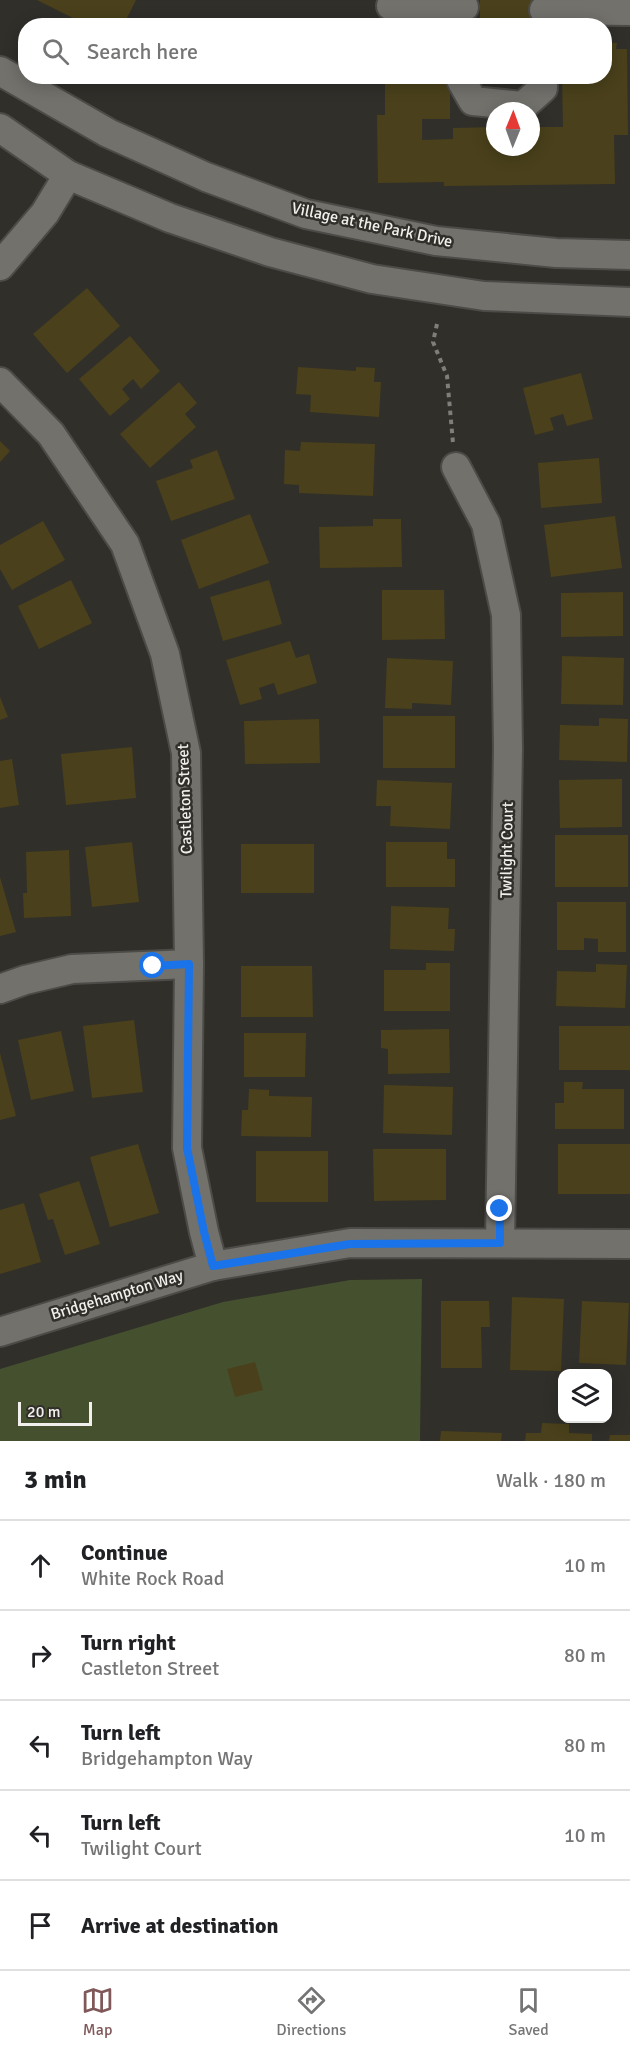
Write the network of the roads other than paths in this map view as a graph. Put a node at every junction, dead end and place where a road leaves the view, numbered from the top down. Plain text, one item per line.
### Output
1 (391, 6) dead end
2 (464, 11) edge
3 (630, 11) edge
4 (544, 12) edge
5 (0, 71) edge
6 (18, 81) edge
7 (23, 84) edge
8 (463, 84) edge
9 (543, 84) edge
10 (0, 128) edge
11 (68, 176) junction
12 (630, 255) edge
13 (0, 266) edge
14 (630, 302) edge
15 (0, 382) edge
16 (456, 467) road end
17 (189, 964) junction
18 (0, 988) edge
19 (500, 1243) junction
20 (630, 1244) edge
21 (213, 1266) junction
22 (0, 1332) edge

1 - 2 street
3 - 4 street
5 - 6 street, Village at the Park Drive
7 - 12 street, Village at the Park Drive
8 - 9 street
10 - 11 street
11 - 13 street
11 - 14 street
15 - 17 street, Castleton Street
16 - 19 street, Twilight Court
17 - 18 street
17 - 21 street, Castleton Street
19 - 20 street, Bridgehampton Way
19 - 21 street, Bridgehampton Way
21 - 22 street, Bridgehampton Way

